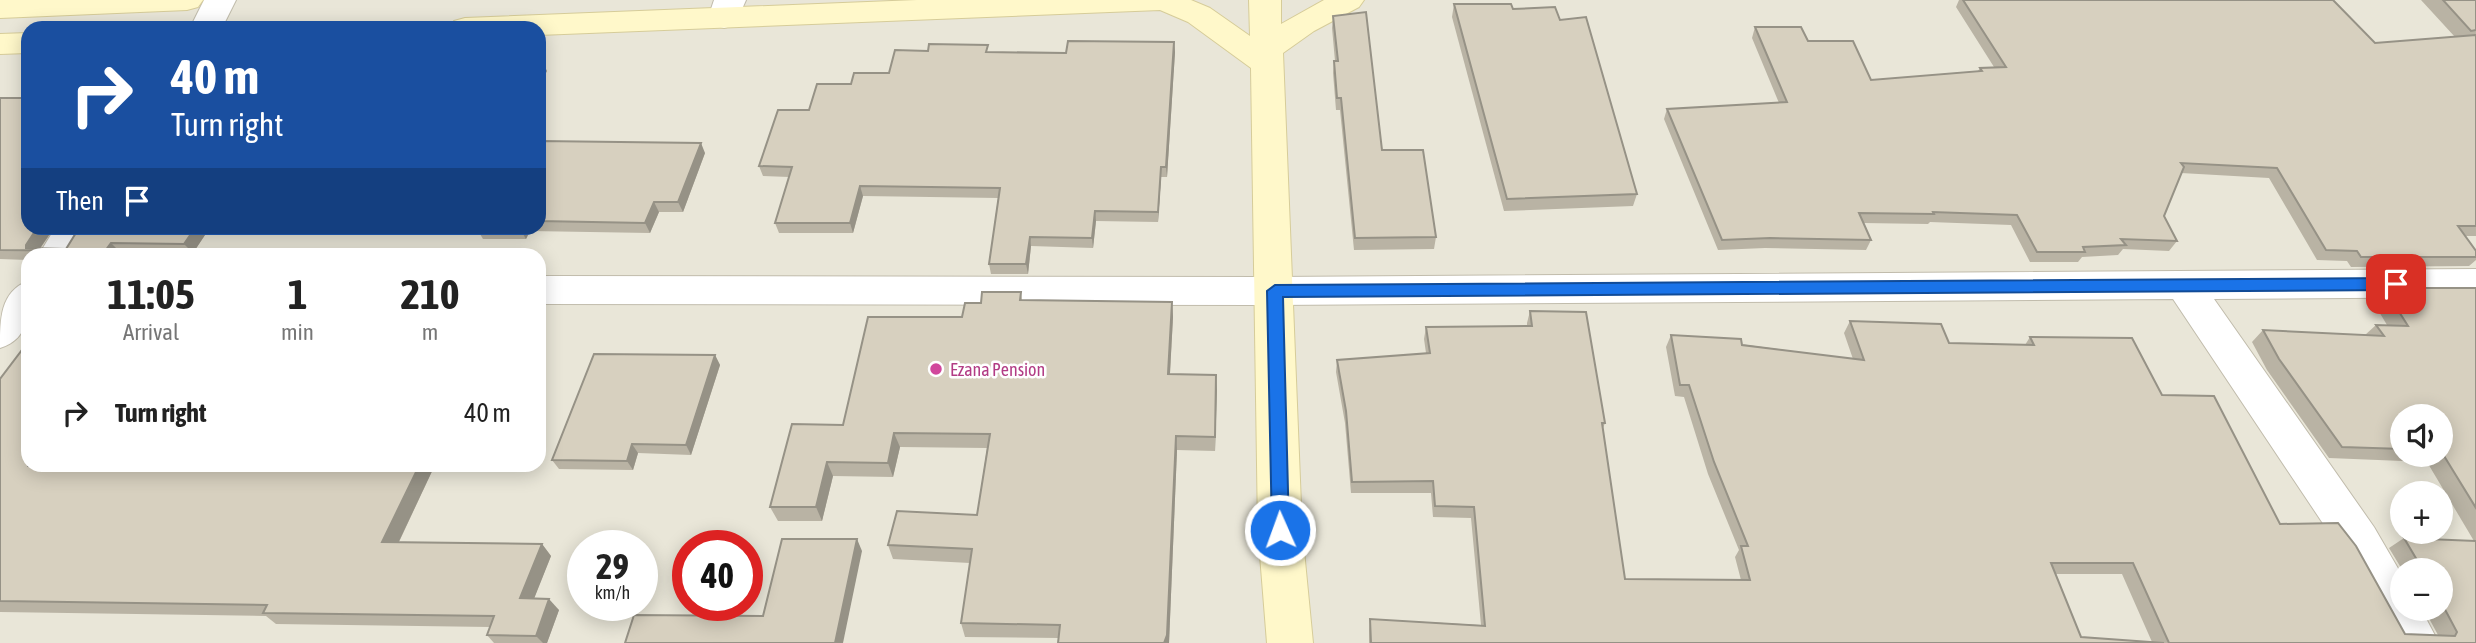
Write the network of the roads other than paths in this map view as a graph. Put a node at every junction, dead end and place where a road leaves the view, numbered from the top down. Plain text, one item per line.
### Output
1 (187, 0) edge
2 (220, 0) edge
3 (1163, 0) edge
4 (1265, 0) edge
5 (1348, 0) edge
6 (0, 8) edge
7 (727, 9) edge
8 (210, 21) edge
9 (546, 22) edge
10 (21, 43) edge
11 (0, 44) edge
12 (1267, 56) junction
13 (2476, 283) edge
14 (2184, 286) junction
15 (0, 289) edge
16 (21, 289) edge
17 (546, 290) edge
18 (1275, 291) junction
19 (21, 305) edge
20 (0, 333) edge
21 (1290, 643) edge
22 (2416, 643) edge

1 - 6 street
2 - 8 street
3 - 7 street
3 - 12 street
4 - 12 street
5 - 12 street
7 - 9 street
10 - 11 street
12 - 18 street
13 - 14 street
14 - 18 street
14 - 22 street
15 - 16 street
17 - 18 street
18 - 21 street
19 - 20 street

